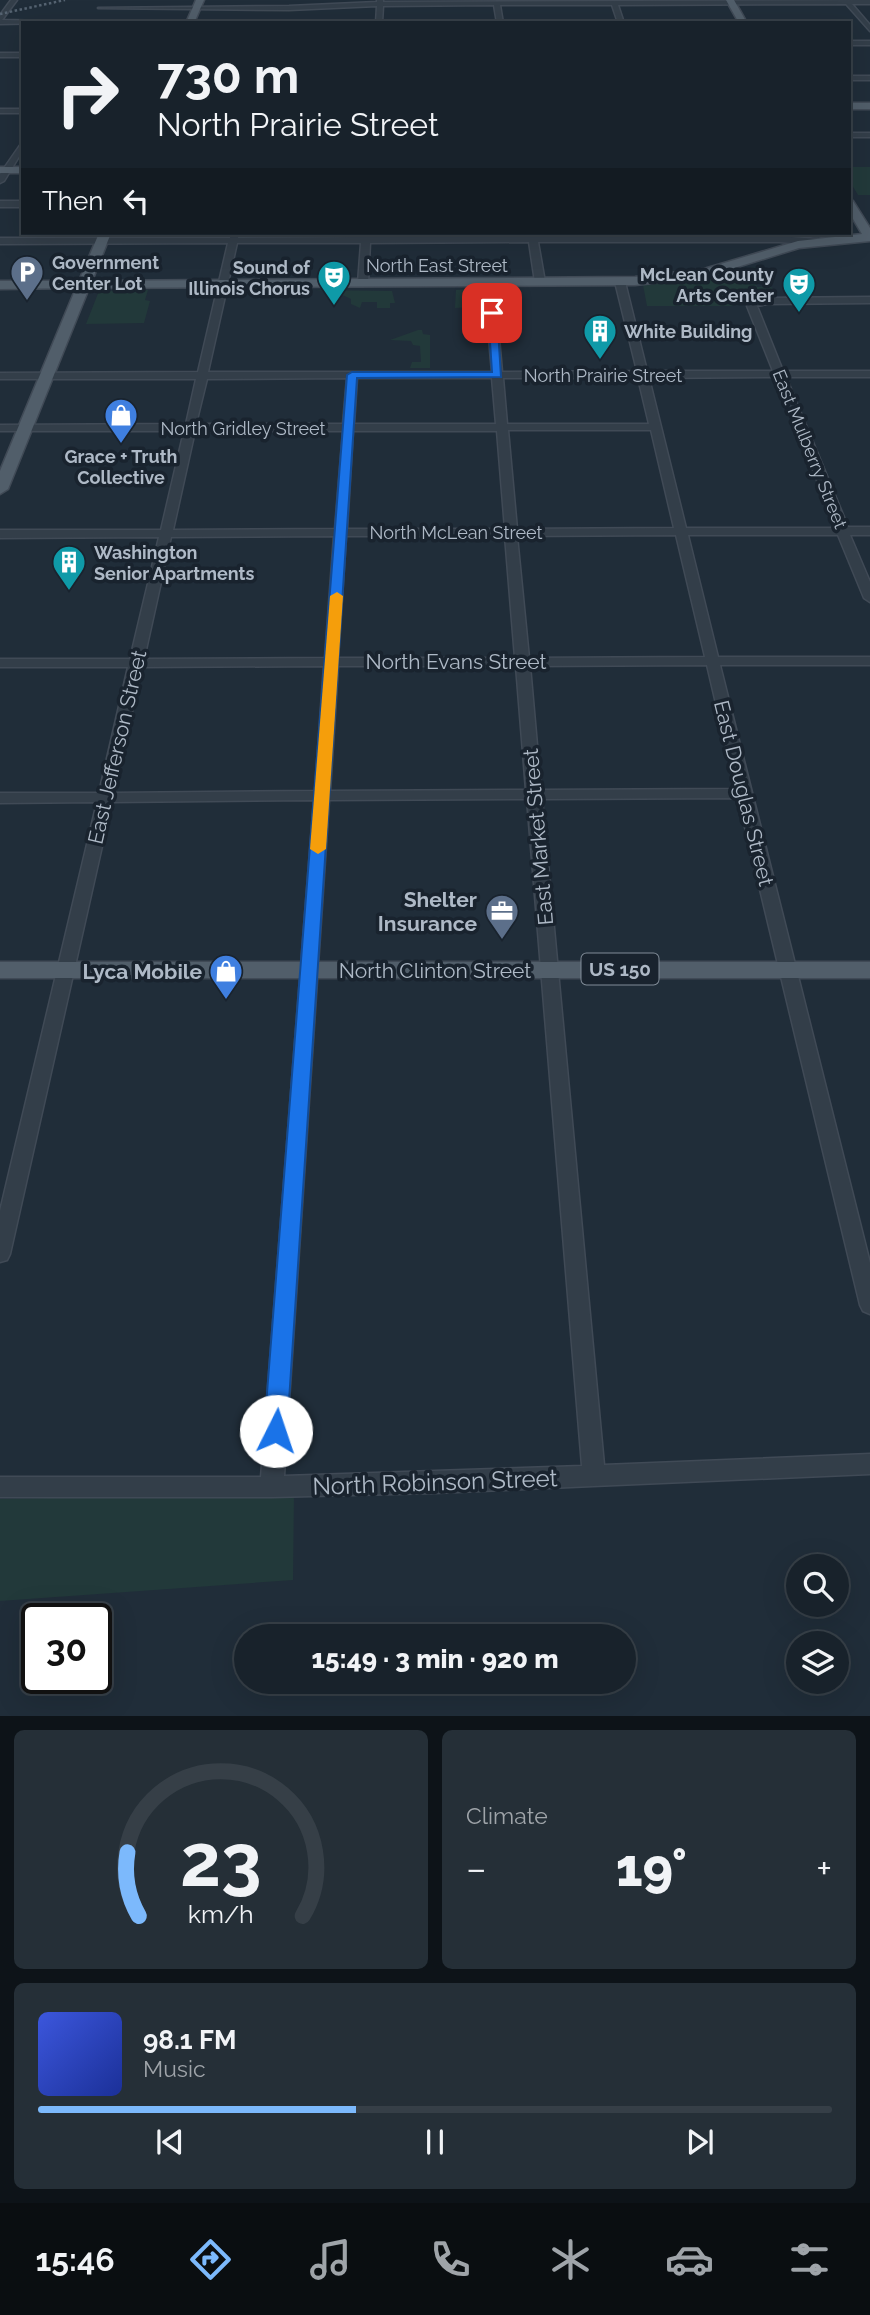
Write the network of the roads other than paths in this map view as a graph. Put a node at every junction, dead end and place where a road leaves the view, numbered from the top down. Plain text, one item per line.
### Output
1 (0, 0) edge
2 (15, 0) edge
3 (106, 0) edge
4 (731, 1) edge
5 (847, 1) edge
6 (380, 2) edge
7 (497, 2) edge
8 (614, 2) edge
9 (870, 2) edge
10 (198, 4) edge
11 (101, 8) junction
12 (289, 8) edge
13 (0, 20) edge
14 (46, 21) edge
15 (93, 21) edge
16 (191, 21) edge
17 (379, 21) edge
18 (500, 21) edge
19 (620, 21) edge
20 (742, 21) edge
21 (870, 29) edge
22 (851, 43) edge
23 (870, 43) edge
24 (0, 55) edge
25 (21, 55) edge
26 (851, 78) edge
27 (870, 78) edge
28 (851, 106) edge
29 (870, 106) edge
30 (0, 111) edge
31 (21, 111) edge
32 (851, 135) edge
33 (870, 135) edge
34 (21, 146) edge
35 (3, 170) edge
36 (21, 170) edge
37 (0, 181) edge
38 (852, 200) edge
39 (0, 204) edge
40 (21, 204) edge
41 (235, 236) edge
42 (701, 236) edge
43 (103, 237) edge
44 (366, 237) edge
45 (533, 237) edge
46 (870, 240) edge
47 (0, 241) edge
48 (819, 242) junction
49 (489, 282) junction
50 (540, 282) junction
51 (620, 282) junction
52 (363, 283) junction
53 (224, 284) junction
54 (0, 285) edge
55 (83, 285) junction
56 (870, 300) edge
57 (642, 374) junction
58 (779, 374) junction
59 (870, 374) edge
60 (352, 375) junction
61 (498, 375) junction
62 (0, 376) edge
63 (46, 376) junction
64 (203, 376) junction
65 (190, 427) junction
66 (502, 427) junction
67 (654, 427) junction
68 (0, 428) edge
69 (25, 428) junction
70 (348, 428) junction
71 (0, 489) edge
72 (680, 531) junction
73 (844, 531) junction
74 (870, 531) edge
75 (341, 533) junction
76 (511, 533) junction
77 (0, 534) edge
78 (166, 534) junction
79 (870, 597) edge
80 (712, 660) junction
81 (870, 660) edge
82 (332, 661) junction
83 (523, 661) junction
84 (137, 662) junction
85 (0, 663) edge
86 (534, 793) junction
87 (745, 793) junction
88 (321, 796) junction
89 (105, 797) junction
90 (0, 798) edge
91 (0, 970) edge
92 (65, 970) junction
93 (309, 970) junction
94 (550, 970) junction
95 (788, 970) junction
96 (870, 970) edge
97 (0, 1254) edge
98 (870, 1305) edge
99 (870, 1464) edge
100 (594, 1476) junction
101 (0, 1487) edge
102 (272, 1487) junction

1 - 2 street
2 - 13 street
3 - 11 street
4 - 5 street
4 - 8 street
4 - 20 main road
5 - 9 street
5 - 21 street
6 - 7 street
6 - 12 street
6 - 17 street
7 - 8 street
7 - 18 street
8 - 19 street
10 - 11 street
10 - 12 street
10 - 16 main road
11 - 15 street
13 - 14 street
22 - 23 street
24 - 25 street
26 - 27 street
28 - 29 main road
30 - 31 street
32 - 33 street
34 - 35 street
35 - 36 main road
35 - 37 street
38 - 46 main road
39 - 40 street
41 - 43 street
41 - 44 street
41 - 53 street, East Jefferson Street
42 - 45 street
42 - 48 street
43 - 47 street
43 - 55 main road
44 - 45 street
44 - 52 street
45 - 50 street
46 - 48 main road, North East Street
48 - 51 main road, North East Street
49 - 50 main road, North East Street
49 - 52 main road, North East Street
49 - 61 street, East Market Street
50 - 51 main road, North East Street
51 - 57 street, East Douglas Street
52 - 53 main road, North East Street
53 - 55 main road, North East Street
53 - 64 street, East Jefferson Street
54 - 55 main road, North East Street
55 - 63 main road
56 - 58 street, East Mulberry Street
57 - 58 street, North Prairie Street
57 - 61 street, North Prairie Street
57 - 67 street, East Douglas Street
58 - 59 street, North Prairie Street
58 - 73 street, East Mulberry Street
60 - 61 street, North Prairie Street
60 - 64 street, North Prairie Street
60 - 70 street
61 - 66 street, East Market Street
62 - 63 street, North Prairie Street
63 - 64 street, North Prairie Street
63 - 69 main road
64 - 65 street, East Jefferson Street
65 - 69 street, North Gridley Street
65 - 70 street, North Gridley Street
65 - 78 street, East Jefferson Street
66 - 67 street, North Gridley Street
66 - 70 street, North Gridley Street
66 - 76 street, East Market Street
67 - 72 street, East Douglas Street
68 - 69 street, North Gridley Street
69 - 71 main road
70 - 75 street
72 - 73 street, North McLean Street
72 - 76 street, North McLean Street
72 - 80 street, East Douglas Street
73 - 74 street, North McLean Street
73 - 79 street, East Mulberry Street
75 - 76 street, North McLean Street
75 - 78 street, North McLean Street
75 - 82 street
76 - 83 street, East Market Street
77 - 78 street, North McLean Street
78 - 84 street, East Jefferson Street
80 - 81 street, North Evans Street
80 - 83 street, North Evans Street
80 - 87 street, East Douglas Street
82 - 83 street, North Evans Street
82 - 84 street, North Evans Street
82 - 88 street
83 - 86 street, East Market Street
84 - 85 street, North Evans Street
84 - 89 street, East Jefferson Street
86 - 87 street
86 - 88 street
86 - 94 street, East Market Street
87 - 95 street, East Douglas Street
88 - 89 street
88 - 93 street
89 - 90 street
89 - 92 street, East Jefferson Street
91 - 92 main road, North Clinton Street / US 150
92 - 93 main road, North Clinton Street / US 150
92 - 97 street, East Jefferson Street
93 - 94 main road, North Clinton Street / US 150
93 - 102 street
94 - 95 main road, North Clinton Street / US 150
94 - 100 street, East Market Street
95 - 96 main road, North Clinton Street / US 150
95 - 98 street, East Douglas Street
99 - 100 street, North Robinson Street
100 - 102 street, North Robinson Street
101 - 102 street, North Robinson Street

